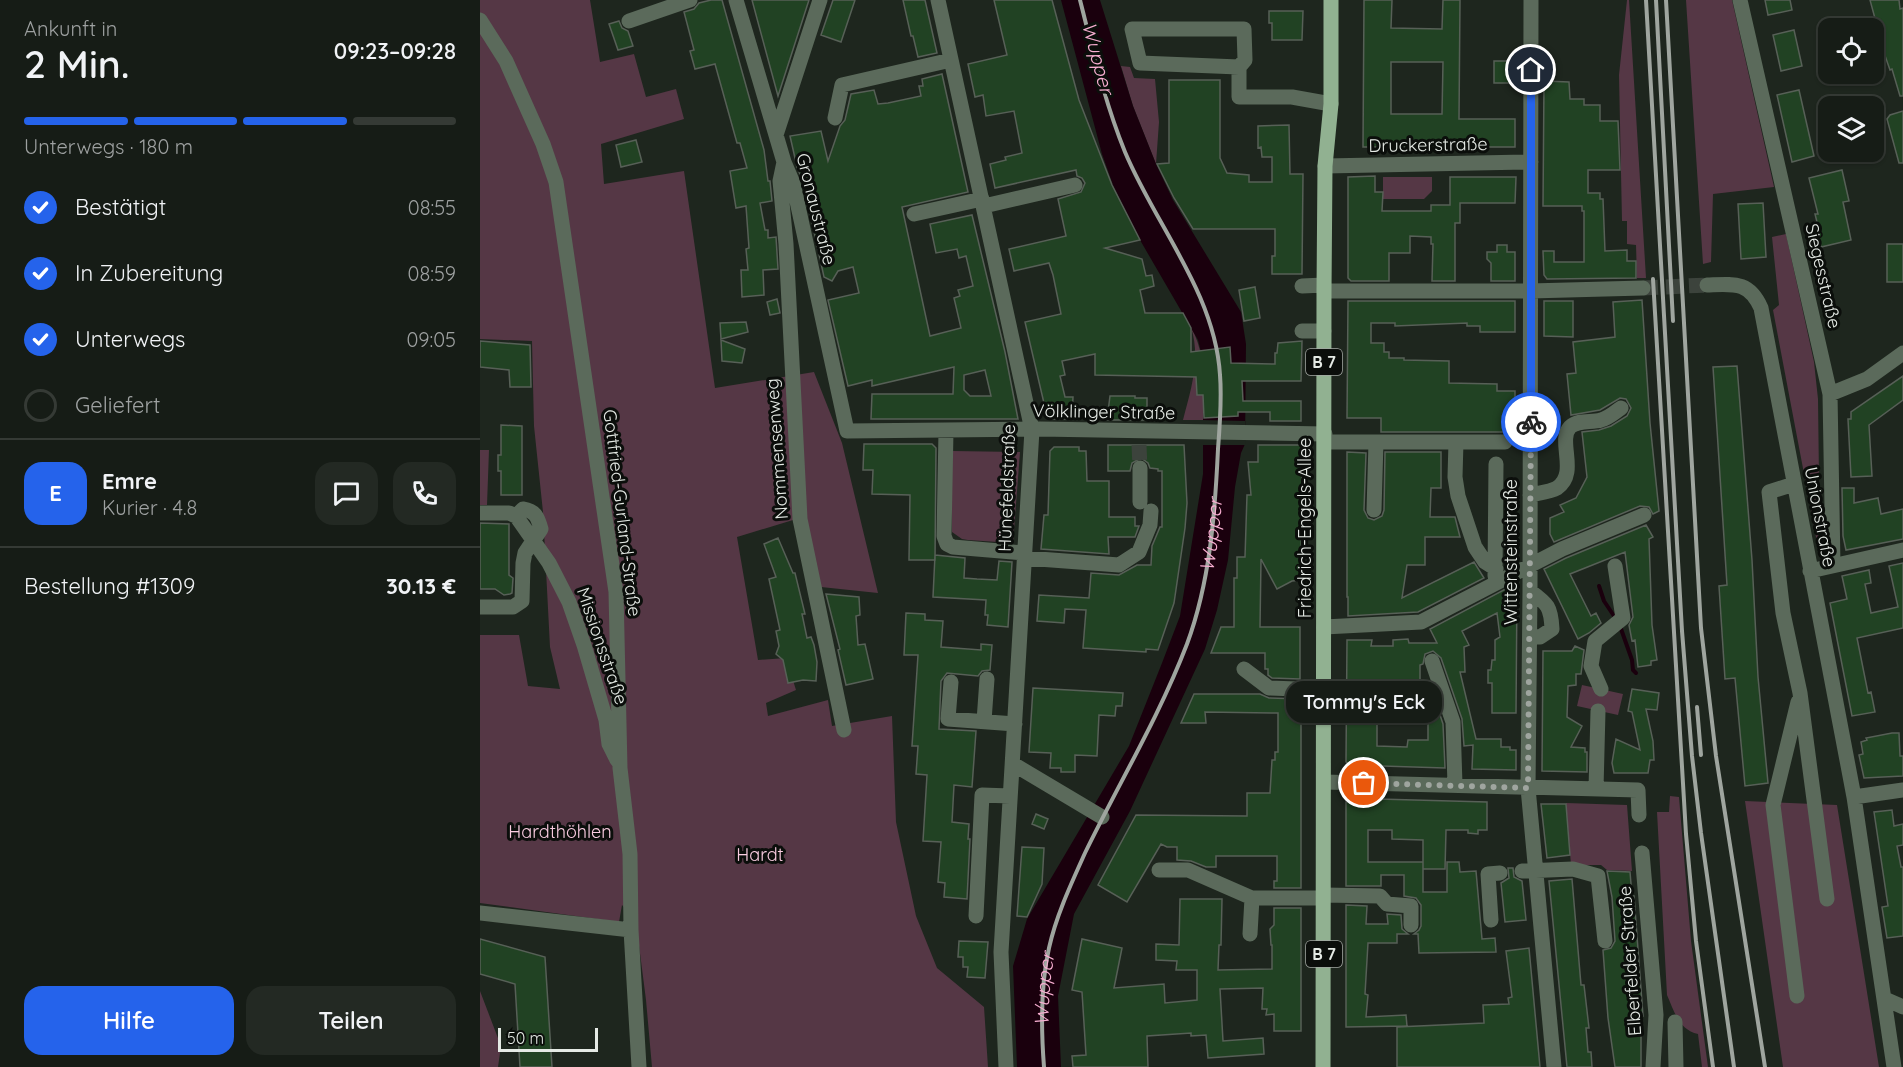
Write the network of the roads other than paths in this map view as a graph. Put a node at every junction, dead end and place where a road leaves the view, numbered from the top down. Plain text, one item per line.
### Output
1 (690, 0) edge
2 (736, 0) edge
3 (820, 0) edge
4 (938, 0) edge
5 (1331, 0) edge
6 (1532, 0) edge
7 (1740, 0) edge
8 (480, 20) edge
9 (629, 21) dead end
10 (951, 60) junction
11 (1239, 67) junction
12 (1331, 104) junction
13 (835, 118) dead end
14 (776, 135) junction
15 (784, 162) junction
16 (1531, 162) junction
17 (1325, 166) junction
18 (1075, 185) dead end
19 (983, 202) junction
20 (914, 214) dead end
21 (1707, 285) tunnel mouth
22 (1302, 286) dead end
23 (1324, 288) junction
24 (1643, 288) tunnel mouth
25 (1530, 291) junction
26 (1302, 331) dead end
27 (1324, 331) junction
28 (1903, 353) edge
29 (1830, 394) junction
30 (1621, 408) dead end
31 (1032, 430) junction
32 (847, 431) joint
33 (946, 431) junction
34 (1325, 438) junction
35 (1376, 442) junction
36 (1456, 442) junction
37 (1505, 442) dead end
38 (1496, 464) dead end
39 (1140, 468) tunnel mouth
40 (1794, 484) junction
41 (1530, 495) junction
42 (1374, 510) dead end
43 (480, 513) edge
44 (1644, 515) dead end
45 (532, 543) junction
46 (1903, 550) edge
47 (1025, 555) junction
48 (1530, 564) junction
49 (1833, 565) junction
50 (1615, 566) dead end
51 (1810, 571) junction
52 (1495, 576) junction
53 (1530, 591) junction
54 (480, 607) edge
55 (1324, 627) junction
56 (1530, 636) junction
57 (1432, 661) dead end
58 (1244, 669) dead end
59 (987, 679) dead end
60 (951, 682) dead end
61 (1601, 689) dead end
62 (1324, 690) junction
63 (1800, 693) junction
64 (1598, 711) dead end
65 (984, 721) junction
66 (1015, 724) junction
67 (844, 730) dead end
68 (1012, 764) junction
69 (620, 768) junction
70 (1324, 782) junction
71 (1455, 785) junction
72 (1528, 788) junction
73 (1596, 789) junction
74 (1903, 790) edge
75 (1010, 796) junction
76 (1854, 797) junction
77 (1639, 815) dead end
78 (1102, 817) dead end
79 (1642, 853) dead end
80 (1159, 870) dead end
81 (1529, 871) junction
82 (1500, 873) dead end
83 (1324, 897) junction
84 (1252, 898) junction
85 (1827, 899) dead end
86 (480, 913) edge
87 (976, 916) dead end
88 (1491, 920) dead end
89 (1412, 925) dead end
90 (630, 930) junction
91 (1250, 934) dead end
92 (1605, 940) dead end
93 (1797, 996) dead end
94 (1885, 999) junction
95 (1903, 1007) edge
96 (1675, 1022) dead end
97 (1325, 1063) edge
98 (639, 1067) edge
99 (1006, 1067) edge
100 (1554, 1067) edge
101 (1653, 1067) edge
102 (1676, 1067) edge
103 (1894, 1067) edge

1 - 9 street
2 - 14 street, Gronaustraße
3 - 14 street
4 - 10 street, Hünefeldstraße
5 - 12 main road, Friedrich-Engels-Allee / B 7
6 - 16 street, Wittensteinstraße
7 - 29 street, Siegesstraße
8 - 69 street, Gottfried-Gurland-Straße
10 - 13 street
10 - 19 street, Hünefeldstraße
11 - 11 street
11 - 12 street
12 - 17 main road, Friedrich-Engels-Allee / B 7
14 - 15 street, Gronaustraße
15 - 32 street, Gronaustraße
15 - 67 street, Nommensenweg
16 - 17 street, Druckerstraße
16 - 25 street, Wittensteinstraße
17 - 23 main road, Friedrich-Engels-Allee / B 7
18 - 19 street
19 - 20 street
19 - 31 street, Hünefeldstraße
21 - 40 street, Unionstraße
22 - 23 street
23 - 25 street
23 - 27 main road, Friedrich-Engels-Allee / B 7
24 - 25 street
25 - 41 street, Wittensteinstraße
26 - 27 street
27 - 34 main road, Friedrich-Engels-Allee / B 7
28 - 29 street
29 - 49 street, Siegesstraße
30 - 41 street
31 - 33 street, Völklinger Straße
31 - 34 street, Völklinger Straße
31 - 47 street, Hünefeldstraße
32 - 33 street, Völklinger Straße
33 - 47 street
34 - 35 street, Völklinger Straße
34 - 55 main road, Friedrich-Engels-Allee / B 7
35 - 36 street, Völklinger Straße
35 - 42 street
36 - 37 street, Völklinger Straße
36 - 52 street
38 - 52 street
39 - 47 street
40 - 51 street, Unionstraße
40 - 63 street
41 - 48 street, Wittensteinstraße
43 - 45 street, Missionsstraße
44 - 48 street
45 - 54 street
45 - 69 street, Missionsstraße
46 - 49 street
47 - 66 street, Hünefeldstraße
48 - 52 street
48 - 53 street, Wittensteinstraße
49 - 51 street
50 - 61 street
51 - 76 street, Unionstraße
52 - 55 street
53 - 56 street, Wittensteinstraße
53 - 56 street
55 - 62 main road, Friedrich-Engels-Allee / B 7
56 - 72 street, Wittensteinstraße
57 - 71 street
58 - 62 street
59 - 65 street
60 - 65 street
62 - 70 main road, Friedrich-Engels-Allee / B 7
63 - 85 street
63 - 93 street
64 - 73 street
65 - 66 street
66 - 68 street, Hünefeldstraße
68 - 75 street, Hünefeldstraße
68 - 78 street
69 - 90 street, Gottfried-Gurland-Straße
70 - 71 street
70 - 83 main road, Friedrich-Engels-Allee / B 7
71 - 72 street
72 - 73 street
72 - 81 street, Wittensteinstraße
73 - 77 street
74 - 76 street
75 - 87 street
75 - 99 street, Hünefeldstraße
76 - 94 street, Unionstraße
79 - 101 street, Elberfelder Straße
80 - 84 street
81 - 92 street
81 - 100 street, Wittensteinstraße
82 - 88 street
83 - 84 street
83 - 89 street
83 - 97 main road, Friedrich-Engels-Allee / B 7
84 - 91 street
86 - 90 street
90 - 98 street, Gottfried-Gurland-Straße
94 - 95 street
94 - 103 street, Unionstraße
96 - 102 street

